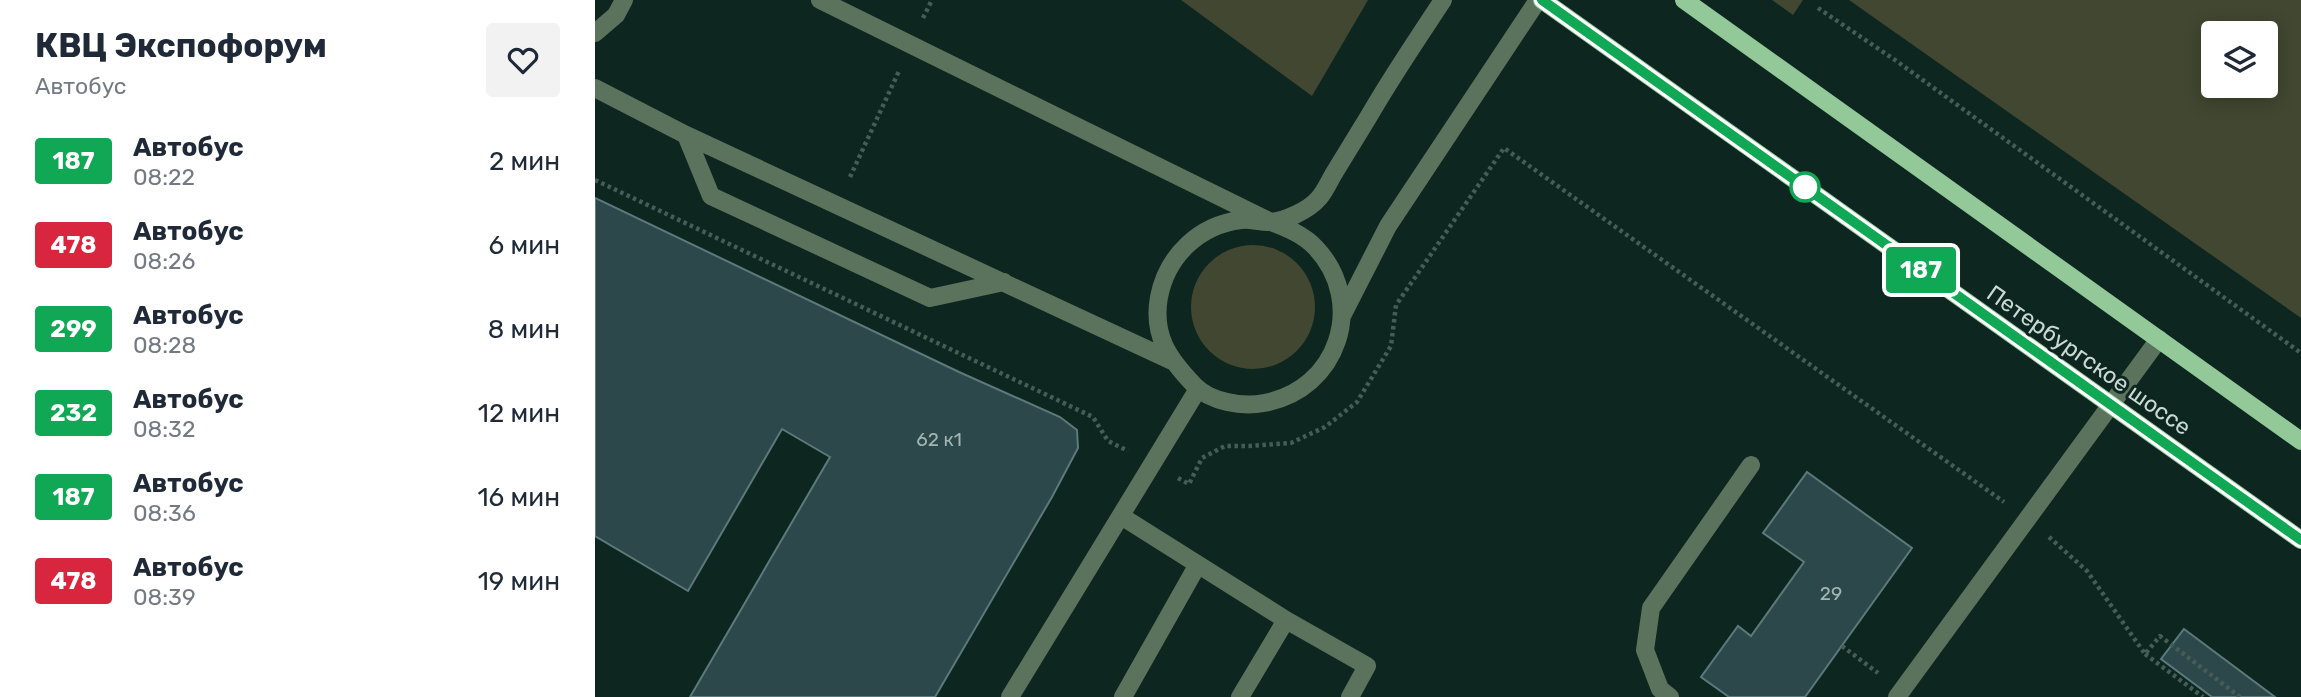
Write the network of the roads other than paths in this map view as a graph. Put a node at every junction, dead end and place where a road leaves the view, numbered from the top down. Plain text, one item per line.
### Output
1 (624, 0) edge
2 (820, 0) edge
3 (1443, 0) edge
4 (1540, 0) edge
5 (1684, 0) edge
6 (595, 33) edge
7 (595, 88) edge
8 (686, 135) junction
9 (1271, 222) junction
10 (1004, 282) junction
11 (1342, 316) junction
12 (2158, 340) junction
13 (1170, 360) junction
14 (1198, 389) junction
15 (2111, 405) junction
16 (2301, 441) edge
17 (1751, 465) dead end
18 (1121, 516) junction
19 (2301, 540) edge
20 (1197, 566) junction
21 (1286, 620) junction
22 (1899, 694) edge
23 (1010, 697) edge
24 (1123, 697) edge
25 (1240, 697) edge
26 (1350, 697) edge
27 (1670, 697) edge

1 - 6 street
2 - 9 street
3 - 9 street
4 - 11 street
4 - 15 main road, Петербургское шоссе
5 - 12 main road
7 - 8 street
8 - 10 street
8 - 10 street
9 - 11 street
9 - 13 street
10 - 13 street
11 - 14 street
12 - 15 street
12 - 16 main road
13 - 14 street
14 - 18 street
15 - 19 main road, Петербургское шоссе
15 - 22 street
17 - 27 street
18 - 20 street
18 - 23 street
20 - 21 street
20 - 24 street
21 - 25 street
21 - 26 street

